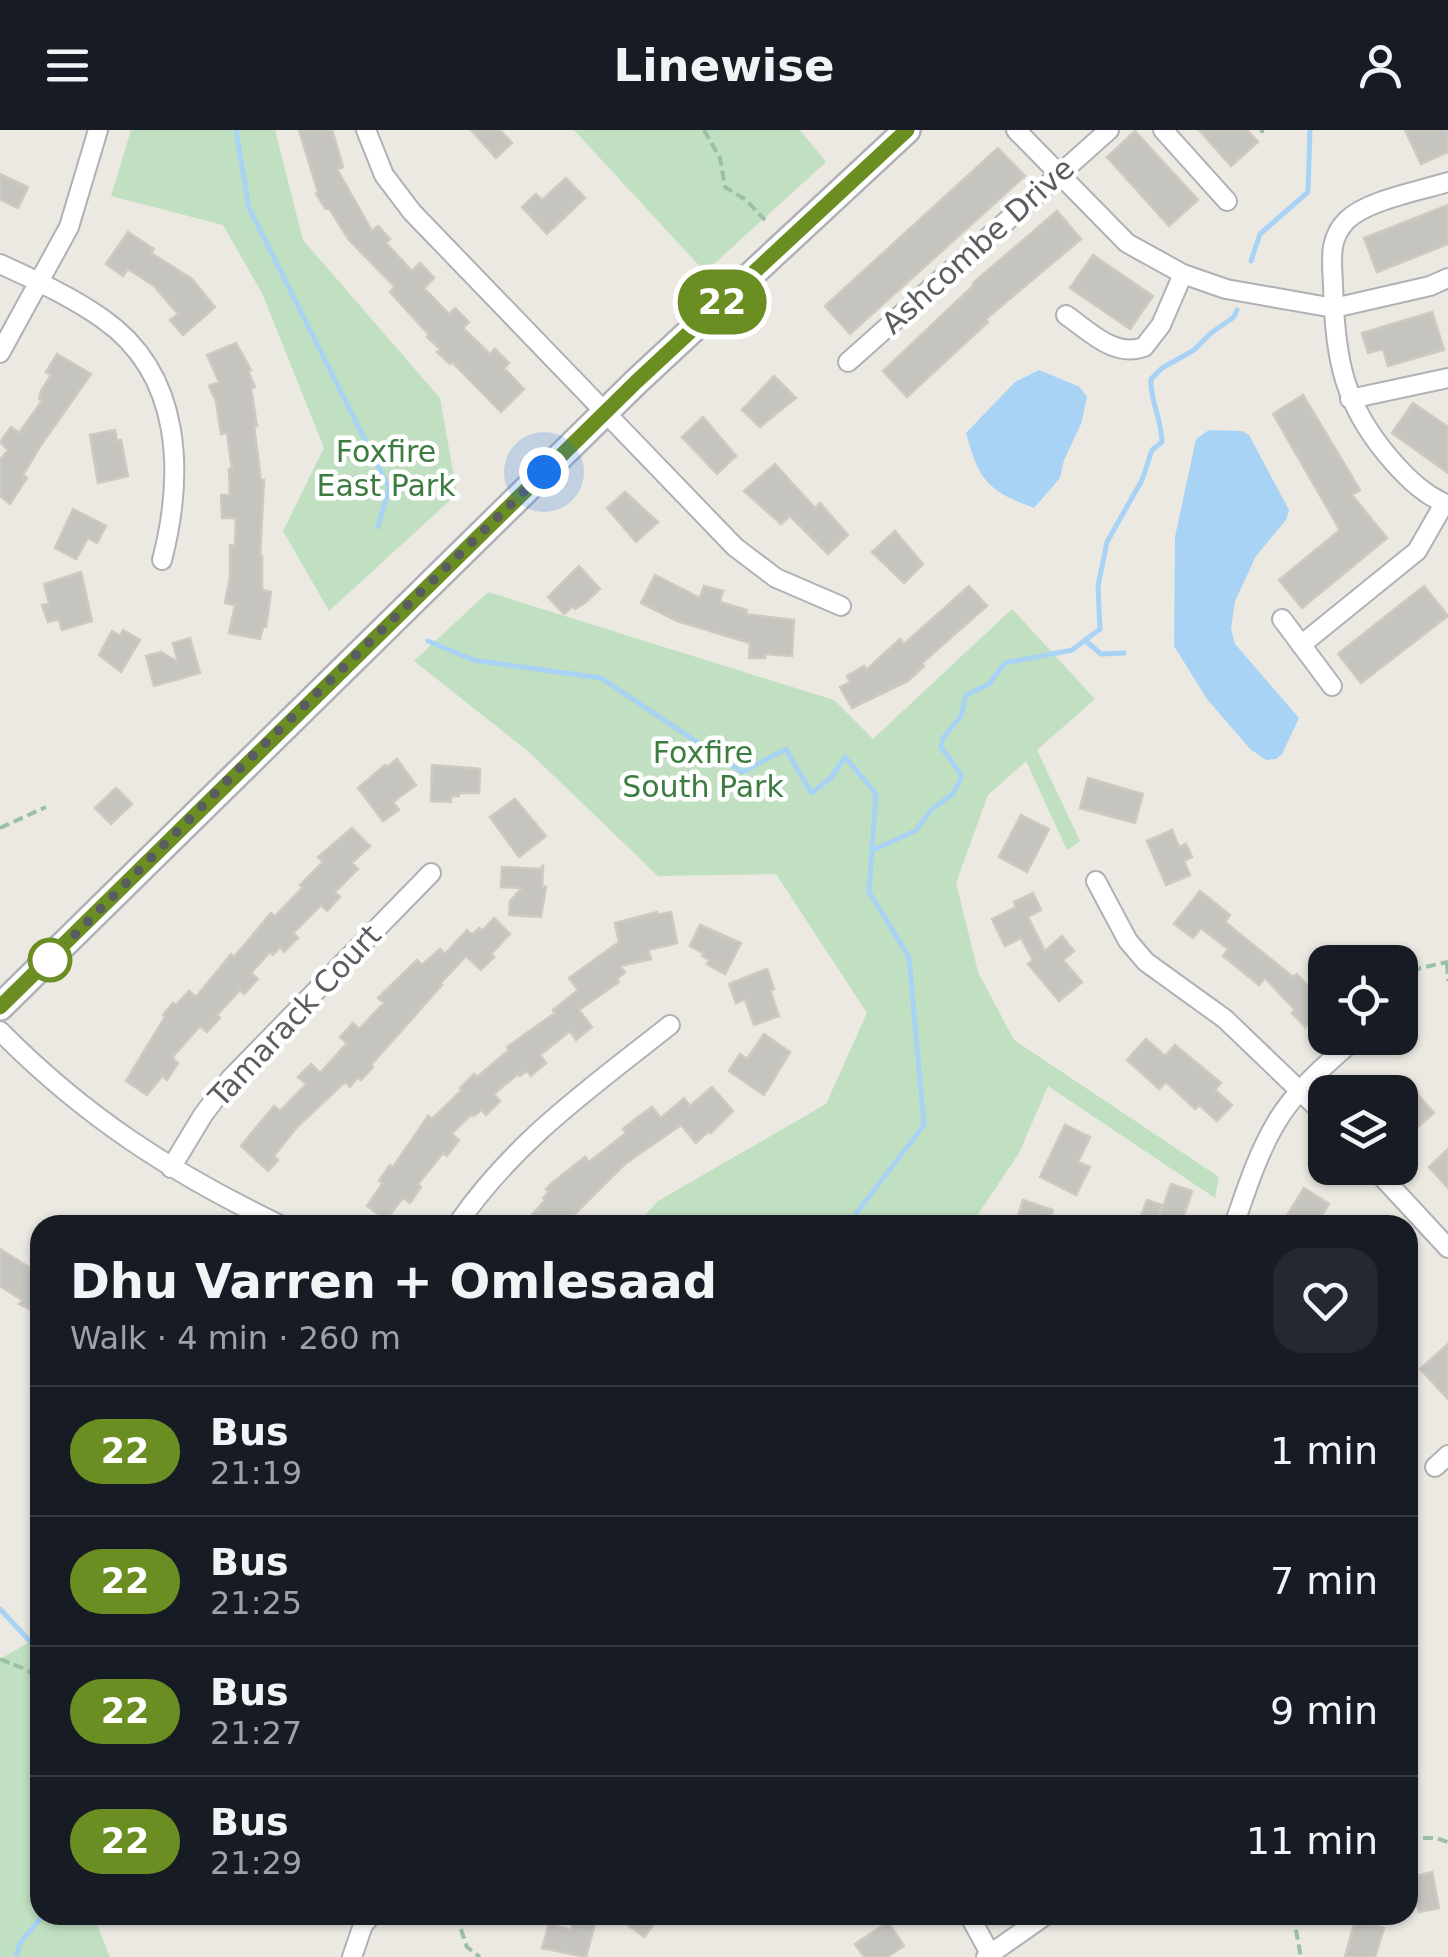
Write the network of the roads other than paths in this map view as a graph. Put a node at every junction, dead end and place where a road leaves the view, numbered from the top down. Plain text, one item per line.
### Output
1 (98, 130) edge
2 (366, 130) edge
3 (907, 130) edge
4 (1016, 130) edge
5 (1109, 130) edge
6 (1163, 130) edge
7 (1058, 174) junction
8 (1448, 182) edge
9 (1227, 201) dead end
10 (0, 264) edge
11 (1183, 274) junction
12 (1448, 278) edge
13 (40, 283) junction
14 (1334, 308) junction
15 (1066, 314) dead end
16 (0, 353) edge
17 (848, 362) dead end
18 (1448, 378) edge
19 (1350, 399) junction
20 (605, 412) junction
21 (1446, 504) edge
22 (162, 560) dead end
23 (841, 606) dead end
24 (1282, 619) dead end
25 (1301, 645) junction
26 (1332, 686) dead end
27 (431, 872) dead end
28 (1096, 882) dead end
29 (0, 1007) edge
30 (670, 1025) dead end
31 (0, 1031) edge
32 (1338, 1055) edge
33 (1302, 1090) junction
34 (1308, 1096) edge
35 (171, 1168) junction
36 (1390, 1185) edge
37 (261, 1215) edge
38 (464, 1215) edge
39 (1238, 1215) edge
40 (1417, 1215) edge
41 (1418, 1216) edge
42 (1448, 1248) edge
43 (364, 1925) edge
44 (974, 1925) edge
45 (1032, 1925) edge
46 (990, 1956) edge
47 (352, 1957) edge

1 - 13 street
2 - 20 street
3 - 20 main road
4 - 7 street
5 - 7 street, Ashcombe Drive
6 - 9 street
7 - 11 street
7 - 17 street, Ashcombe Drive
8 - 14 street
10 - 13 street
11 - 14 street
11 - 15 street
12 - 14 street
13 - 16 street
13 - 22 street
14 - 19 street
18 - 19 street
19 - 21 street
20 - 23 street
20 - 29 main road
21 - 25 street
24 - 25 street
25 - 26 street
27 - 35 street, Tamarack Court
28 - 33 street
30 - 38 street
31 - 35 street
32 - 33 street
33 - 34 street
33 - 39 street
35 - 37 street
36 - 40 street
41 - 42 street
43 - 47 street
44 - 46 street
45 - 46 street

